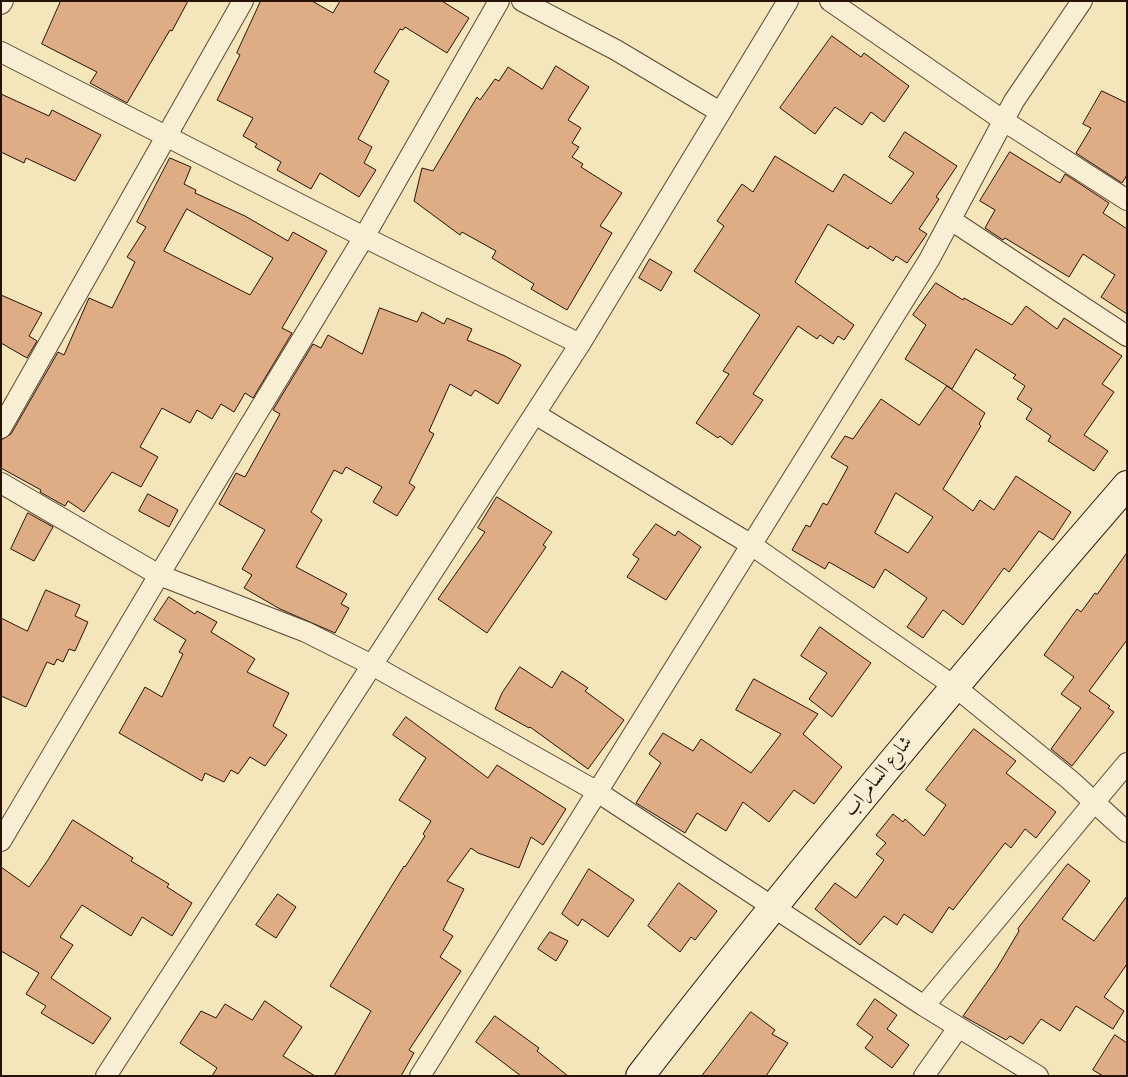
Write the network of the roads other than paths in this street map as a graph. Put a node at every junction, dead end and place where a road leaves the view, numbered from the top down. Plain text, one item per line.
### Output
1 (243, 1) edge
2 (499, 1) edge
3 (522, 1) edge
4 (788, 1) edge
5 (830, 1) edge
6 (1082, 1) edge
7 (1, 52) edge
8 (720, 112) junction
9 (1004, 121) junction
10 (168, 136) junction
11 (1127, 200) edge
12 (951, 220) junction
13 (364, 237) junction
14 (1127, 336) edge
15 (580, 344) junction
16 (535, 414) junction
17 (1, 428) edge
18 (1, 483) edge
19 (1127, 485) edge
20 (750, 544) junction
21 (159, 574) junction
22 (372, 665) junction
23 (954, 686) junction
24 (1127, 762) edge
25 (596, 791) junction
26 (1094, 801) junction
27 (1127, 832) edge
28 (1, 841) edge
29 (772, 908) junction
30 (924, 1006) junction
31 (958, 1028) junction
32 (106, 1076) edge
33 (420, 1076) edge
34 (640, 1076) edge
35 (924, 1076) edge
36 (1038, 1076) edge

1 - 10 street
2 - 13 street
3 - 8 street
4 - 8 street
5 - 9 street
6 - 9 street
7 - 10 street
8 - 15 street
9 - 11 street
9 - 12 street
10 - 13 street
10 - 17 street
12 - 14 street
12 - 20 street
13 - 15 street
13 - 21 street
15 - 16 street
16 - 20 street
16 - 22 street
18 - 21 street
19 - 23 street, شارع السامراب
20 - 23 street
20 - 25 street
21 - 22 street
21 - 28 street
22 - 25 street
22 - 32 street
23 - 26 street
23 - 29 street, شارع السامراب
24 - 26 street
25 - 29 street
25 - 33 street
26 - 27 street
26 - 30 street
29 - 30 street
29 - 34 street, شارع السامراب
30 - 31 street
31 - 35 street
31 - 36 street

